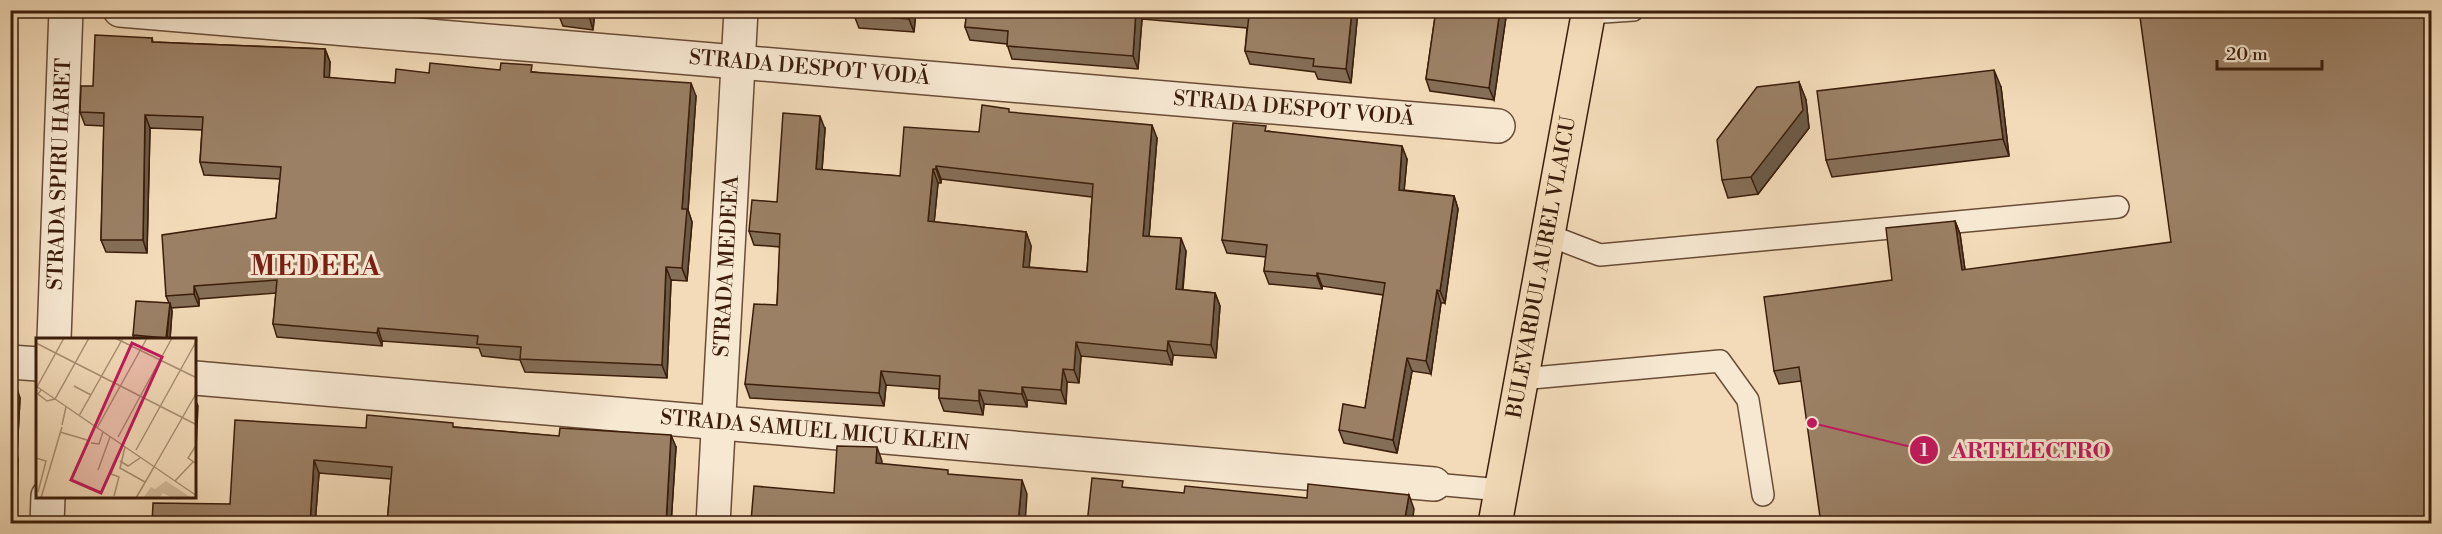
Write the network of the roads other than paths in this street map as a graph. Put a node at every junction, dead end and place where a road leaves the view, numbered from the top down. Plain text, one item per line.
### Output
1 (66, 10) edge
2 (120, 10) edge
3 (741, 10) edge
4 (1634, 10) edge
5 (1589, 12) edge
6 (739, 63) junction
7 (1498, 126) dead end
8 (2118, 207) dead end
9 (1548, 235) junction
10 (54, 338) edge
11 (10, 362) edge
12 (36, 364) edge
13 (196, 378) edge
14 (1522, 379) junction
15 (719, 423) junction
16 (1434, 484) joint
17 (1501, 490) junction
18 (1763, 495) dead end
19 (48, 498) edge
20 (47, 524) edge
21 (713, 524) edge
22 (1495, 524) edge

1 - 10 street, STRADA SPIRU HARET
2 - 6 street, STRADA DESPOT VODĂ
3 - 6 street, STRADA MEDEEA
4 - 5 lane
5 - 9 main road, BULEVARDUL AUREL VLAICU
6 - 7 street, STRADA DESPOT VODĂ
6 - 15 street, STRADA MEDEEA
8 - 9 lane
9 - 14 main road, BULEVARDUL AUREL VLAICU
11 - 12 street
13 - 15 street, STRADA SAMUEL MICU KLEIN
14 - 17 main road, BULEVARDUL AUREL VLAICU
14 - 18 lane
15 - 16 street, STRADA SAMUEL MICU KLEIN
15 - 21 street, STRADA MEDEEA
16 - 17 lane
17 - 22 main road, BULEVARDUL AUREL VLAICU
19 - 20 street

